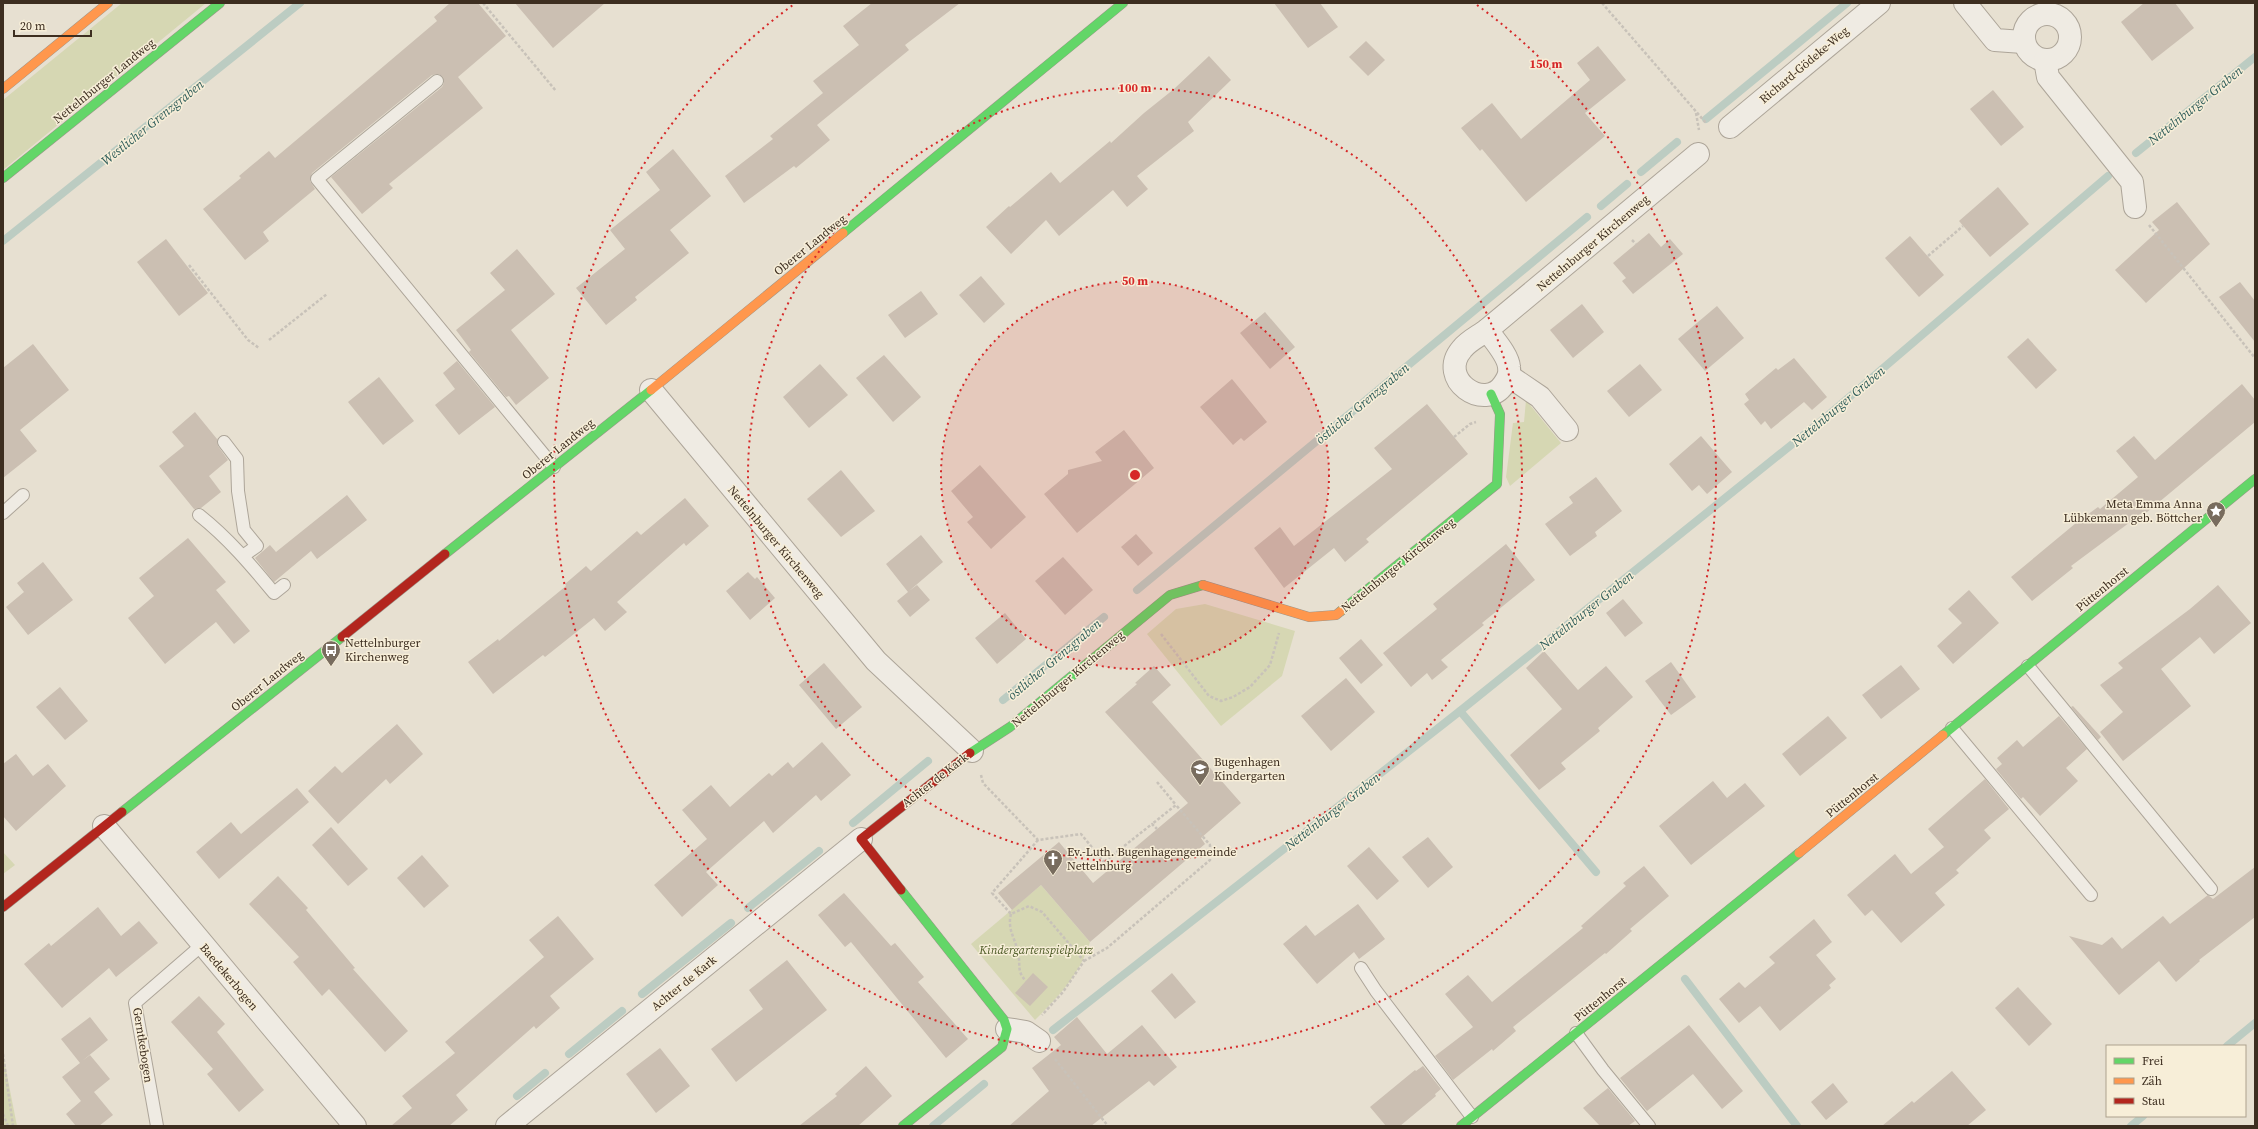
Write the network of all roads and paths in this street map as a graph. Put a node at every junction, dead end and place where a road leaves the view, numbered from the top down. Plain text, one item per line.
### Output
1 (108, 3) edge
2 (220, 3) edge
3 (483, 3) edge
4 (1123, 3) edge
5 (1602, 3) edge
6 (1879, 3) edge
7 (1965, 3) edge
8 (2061, 9) edge
9 (2023, 42) junction
10 (2045, 60) junction
11 (437, 81) dead end
12 (3, 89) edge
13 (556, 91) dead end
14 (1719, 126) joint
15 (1698, 154) dead end
16 (3, 178) edge
17 (2135, 207) joint
18 (1963, 226) dead end
19 (1928, 256) dead end
20 (189, 265) dead end
21 (327, 294) dead end
22 (1487, 330) junction
23 (269, 340) dead end
24 (259, 348) dead end
25 (2255, 358) edge
26 (1509, 376) junction
27 (651, 390) junction
28 (1491, 394) junction
29 (1567, 430) dead end
30 (224, 442) dead end
31 (554, 467) junction
32 (2255, 479) edge
33 (22, 495) dead end
34 (3, 513) edge
35 (199, 515) dead end
36 (243, 556) junction
37 (284, 585) dead end
38 (1286, 610) junction
39 (1146, 615) junction
40 (2028, 666) junction
41 (1952, 728) junction
42 (972, 751) junction
43 (1157, 782) dead end
44 (1176, 805) junction
45 (1152, 824) junction
46 (104, 826) junction
47 (1157, 829) dead end
48 (861, 839) junction
49 (1038, 840) junction
50 (1104, 862) junction
51 (1110, 869) dead end
52 (2211, 889) dead end
53 (2091, 895) dead end
54 (3, 907) edge
55 (1011, 914) junction
56 (202, 945) junction
57 (1084, 961) junction
58 (1361, 968) dead end
59 (1026, 981) dead end
60 (1576, 1033) junction
61 (1024, 1034) junction
62 (3, 1054) edge
63 (3, 1114) edge
64 (1472, 1117) junction
65 (8, 1126) edge
66 (13, 1126) edge
67 (157, 1126) edge
68 (355, 1126) edge
69 (507, 1126) edge
70 (903, 1126) edge
71 (1108, 1126) edge
72 (1461, 1126) edge
73 (1649, 1126) edge

1 - 12 street
2 - 16 street, Nettelnburger Landweg
3 - 13 path
4 - 27 street, Oberer Landweg
5 - 14 path
6 - 14 street, Richard-Gödeke-Weg
7 - 9 street
8 - 9 street
8 - 10 street
9 - 10 street
10 - 17 street
11 - 31 lane
15 - 22 street, Nettelnburger Kirchenweg
17 - 25 path
18 - 19 path
20 - 24 path
21 - 23 path
22 - 26 street
22 - 28 street, Nettelnburger Kirchenweg
26 - 28 street
26 - 29 street
27 - 31 street, Oberer Landweg
27 - 42 street, Nettelnburger Kirchenweg
28 - 38 street, Nettelnburger Kirchenweg
30 - 36 lane
31 - 46 street, Oberer Landweg
32 - 40 street, Püttenhorst
33 - 34 lane
35 - 36 lane
36 - 37 lane
38 - 39 street, Nettelnburger Kirchenweg
38 - 39 path
39 - 42 street, Nettelnburger Kirchenweg
40 - 41 street, Püttenhorst
40 - 52 lane
41 - 53 lane
41 - 60 street, Püttenhorst
42 - 48 street, Achter de Kark
42 - 49 path
43 - 44 path
44 - 45 path
44 - 57 path
45 - 47 path
45 - 50 path
46 - 54 street, Oberer Landweg
46 - 56 street, Baedekerbogen
48 - 61 street
48 - 69 street, Achter de Kark
49 - 50 path
49 - 55 path
50 - 51 path
55 - 57 path
55 - 59 path
56 - 67 lane, Gerntkebogen
56 - 68 street, Baedekerbogen
57 - 61 path
58 - 64 lane
60 - 64 street, Püttenhorst
60 - 73 lane
61 - 70 street
61 - 71 path
62 - 66 path
63 - 65 path
64 - 72 street, Püttenhorst

